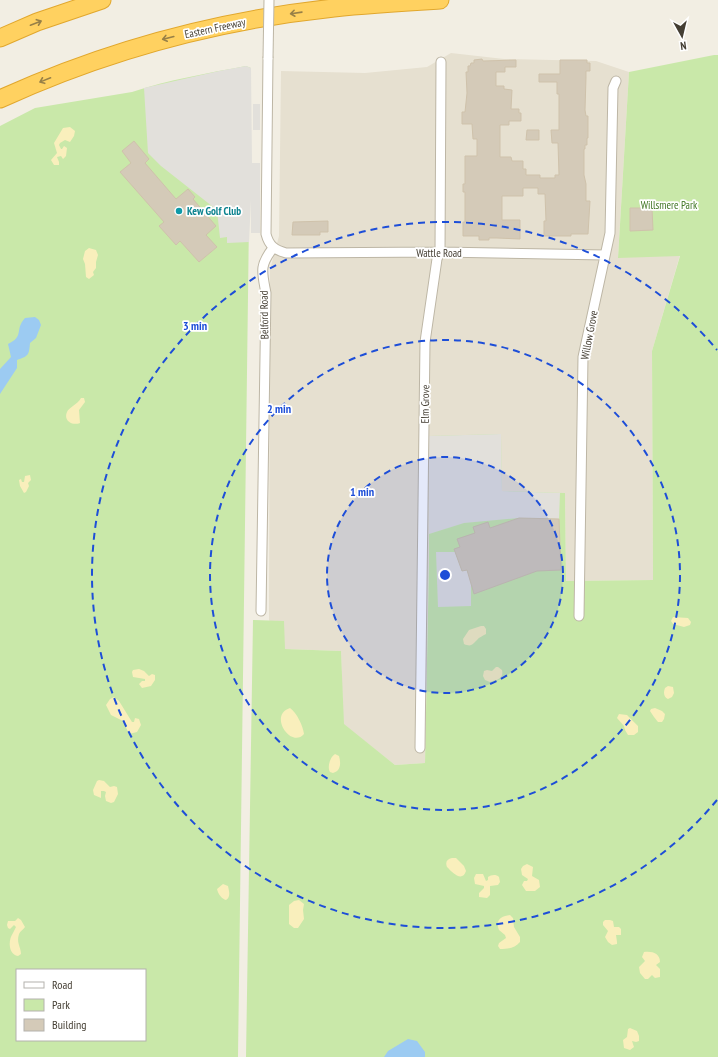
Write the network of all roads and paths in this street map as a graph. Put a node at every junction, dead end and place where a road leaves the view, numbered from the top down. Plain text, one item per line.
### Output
1 (102, 0) edge
2 (269, 0) edge
3 (440, 0) edge
4 (0, 38) edge
5 (440, 62) dead end
6 (616, 81) dead end
7 (0, 99) edge
8 (273, 248) junction
9 (440, 252) junction
10 (605, 255) junction
11 (261, 611) dead end
12 (579, 616) dead end
13 (420, 748) dead end

4 -> 1 highway
2 - 8 street, bridge
3 -> 7 highway, Eastern Freeway
5 - 9 street, Elm Grove
6 - 10 street, Willow Grove
8 - 9 street, Wattle Road
8 - 11 street, Belford Road
9 - 10 street, Wattle Road
9 - 13 street, Elm Grove
10 - 12 street, Willow Grove

